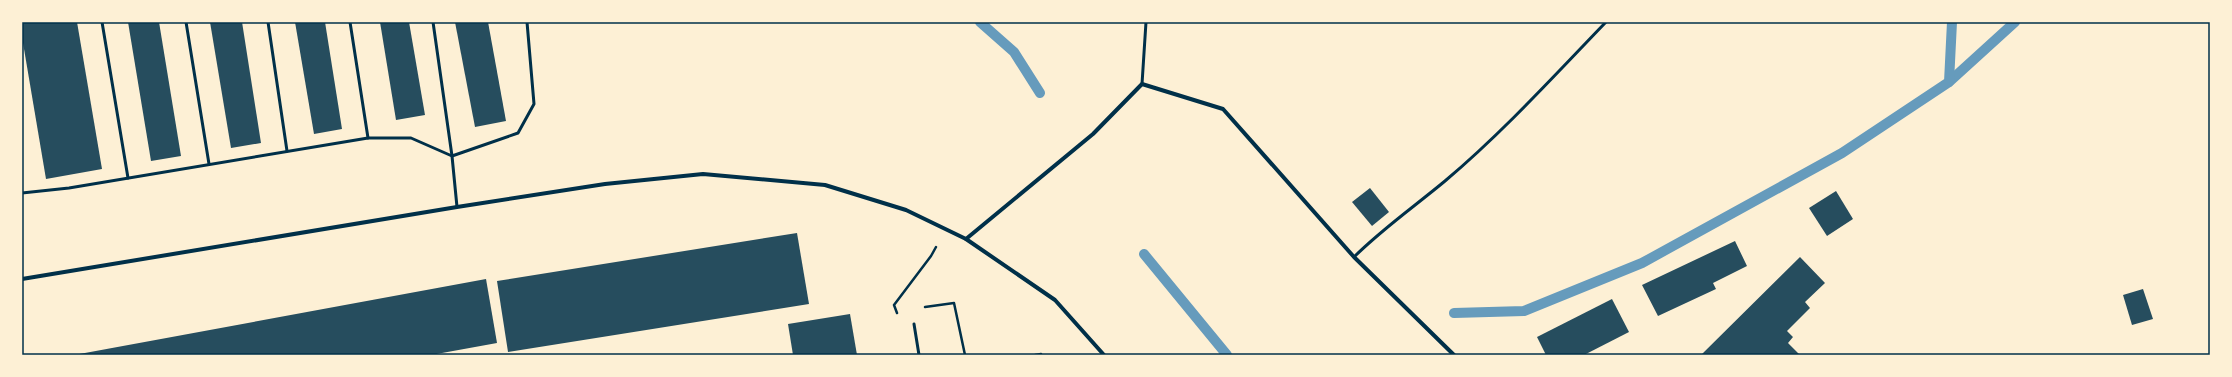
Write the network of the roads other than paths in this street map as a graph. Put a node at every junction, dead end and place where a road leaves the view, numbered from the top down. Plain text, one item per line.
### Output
1 (102, 22) edge
2 (186, 22) edge
3 (268, 22) edge
4 (350, 22) edge
5 (433, 22) edge
6 (527, 22) edge
7 (1146, 22) edge
8 (1606, 22) edge
9 (1142, 84) junction
10 (368, 138) junction
11 (288, 151) junction
12 (452, 156) junction
13 (209, 164) junction
14 (128, 178) junction
15 (22, 193) edge
16 (458, 207) junction
17 (966, 239) junction
18 (1354, 257) junction
19 (22, 279) edge
20 (914, 324) road end
21 (919, 355) edge
22 (1104, 355) edge
23 (1454, 355) edge

1 - 14 lane
2 - 13 lane
3 - 11 lane
4 - 10 lane
5 - 12 lane
6 - 12 lane
7 - 9 lane
8 - 18 lane
9 - 17 street
9 - 18 street
10 - 11 lane
10 - 12 lane
11 - 13 lane
12 - 16 lane
13 - 14 lane
14 - 15 lane
16 - 17 street
16 - 19 street
17 - 22 street
18 - 23 street
20 - 21 lane

